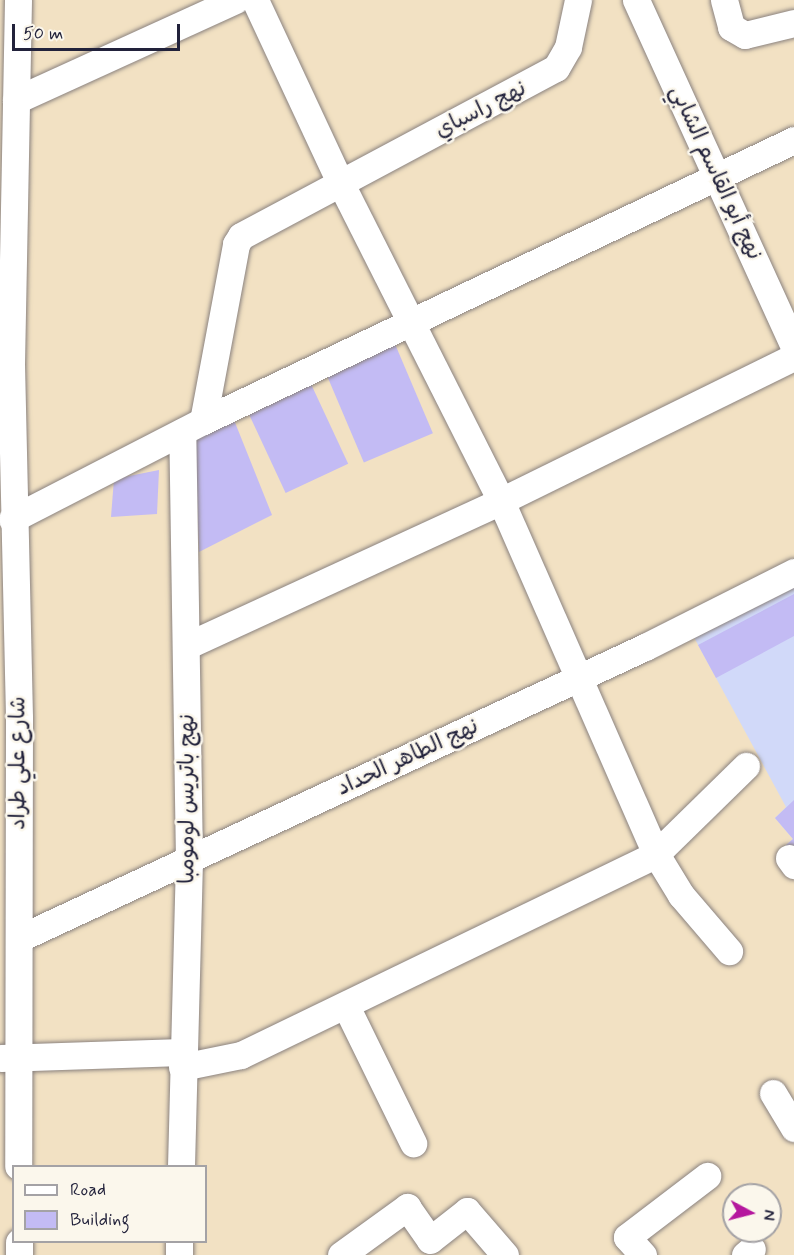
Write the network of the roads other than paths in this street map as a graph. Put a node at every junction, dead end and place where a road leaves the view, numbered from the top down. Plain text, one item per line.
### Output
1 (18, 0) edge
2 (235, 0) edge
3 (255, 0) edge
4 (578, 0) edge
5 (636, 0) edge
6 (724, 0) edge
7 (794, 23) edge
8 (16, 100) junction
9 (794, 140) edge
10 (717, 179) junction
11 (340, 182) junction
12 (414, 322) junction
13 (794, 346) edge
14 (794, 357) edge
15 (5, 365) edge
16 (192, 426) junction
17 (501, 501) junction
18 (12, 519) junction
19 (794, 572) edge
20 (188, 645) junction
21 (578, 677) junction
22 (10, 719) edge
23 (746, 766) dead end
24 (656, 854) junction
25 (189, 861) junction
26 (20, 938) junction
27 (729, 951) dead end
28 (346, 1006) junction
29 (9, 1057) edge
30 (182, 1060) junction
31 (773, 1093) dead end
32 (794, 1128) edge
33 (413, 1143) dead end
34 (18, 1165) edge
35 (181, 1165) edge
36 (707, 1176) dead end
37 (341, 1255) edge
38 (505, 1255) edge
39 (643, 1255) edge

1 - 8 street, شارع علي طراد
2 - 8 street
3 - 11 street
4 - 11 street, نهج راسباي
5 - 10 street, نهج أبو القاسم الشابي
6 - 7 street
8 - 15 street, شارع علي طراد
9 - 10 street
10 - 12 street
10 - 13 street, نهج أبو القاسم الشابي
11 - 12 street
11 - 16 street, نهج باتريس لومومبا
12 - 16 street
12 - 17 street
14 - 17 street
15 - 18 street, شارع علي طراد
16 - 18 street
16 - 20 street, نهج باتريس لومومبا
17 - 20 street
17 - 21 street
18 - 22 street, شارع علي طراد
19 - 21 street, نهج الطاهر الحداد
20 - 25 street, نهج باتريس لومومبا
21 - 24 street
21 - 25 street, نهج الطاهر الحداد
22 - 26 street, شارع علي طراد
23 - 24 street
24 - 27 street
24 - 28 street
25 - 26 street, نهج الطاهر الحداد
25 - 30 street, نهج باتريس لومومبا
26 - 29 street, شارع علي طراد
28 - 30 street
28 - 33 street
29 - 30 street
29 - 34 street, شارع علي طراد
30 - 35 street, نهج باتريس لومومبا
31 - 32 street
36 - 39 street
37 - 38 street

